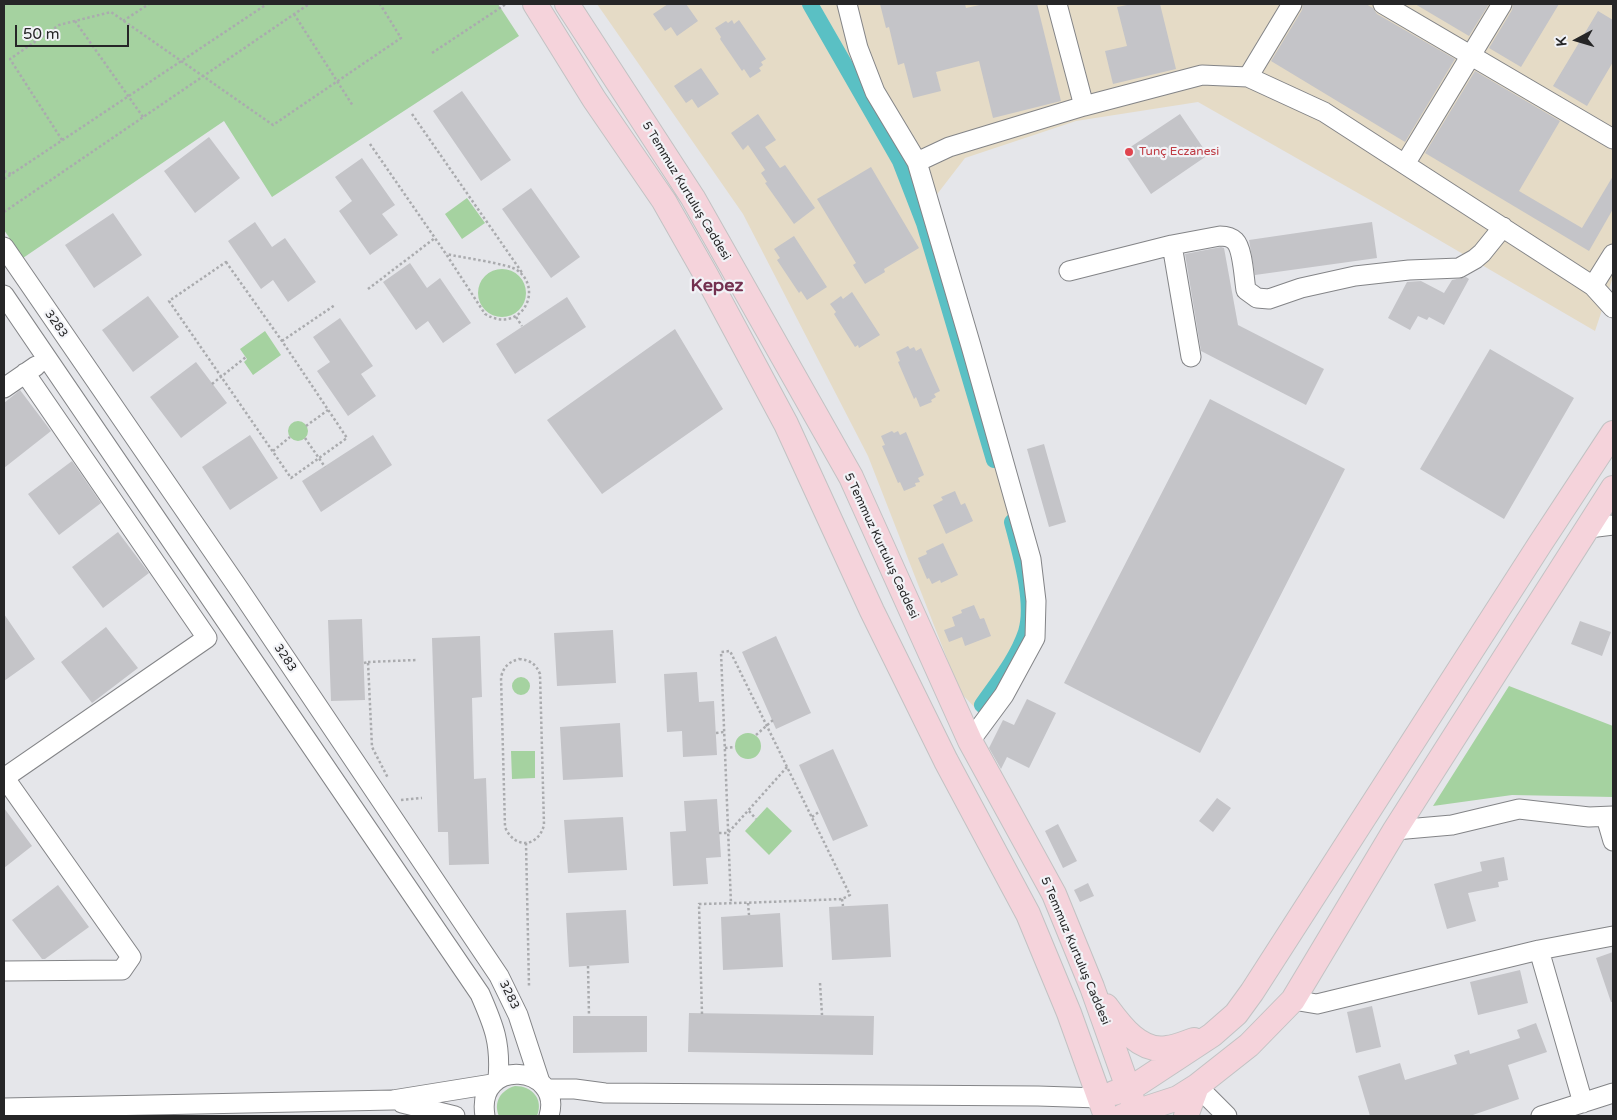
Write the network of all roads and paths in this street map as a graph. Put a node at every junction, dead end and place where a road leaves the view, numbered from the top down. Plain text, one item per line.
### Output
1 (149, 4) edge
2 (257, 4) edge
3 (267, 4) edge
4 (309, 4) edge
5 (380, 4) edge
6 (506, 4) edge
7 (535, 4) edge
8 (567, 4) edge
9 (847, 4) edge
10 (1057, 4) edge
11 (1292, 4) edge
12 (1383, 4) edge
13 (1502, 4) edge
14 (260, 8) junction
15 (294, 14) junction
16 (75, 21) junction
17 (123, 21) junction
18 (432, 53) dead end
19 (1471, 55) junction
20 (181, 61) junction
21 (203, 76) junction
22 (1248, 77) junction
23 (337, 82) junction
24 (128, 96) junction
25 (353, 106) dead end
26 (1084, 106) junction
27 (412, 114) dead end
28 (142, 117) junction
29 (1613, 139) edge
30 (62, 140) junction
31 (370, 144) dead end
32 (917, 162) junction
33 (1405, 164) junction
34 (4, 170) edge
35 (11, 174) junction
36 (4, 179) edge
37 (4, 212) edge
38 (1503, 227) junction
39 (435, 238) junction
40 (1172, 245) junction
41 (4, 247) edge
42 (446, 254) junction
43 (1613, 254) edge
44 (1069, 271) dead end
45 (526, 277) junction
46 (1594, 286) junction
47 (368, 289) dead end
48 (1613, 291) edge
49 (4, 295) edge
50 (335, 304) dead end
51 (1613, 308) edge
52 (516, 317) junction
53 (522, 326) dead end
54 (282, 341) junction
55 (246, 357) dead end
56 (1192, 357) dead end
57 (47, 358) junction
58 (26, 373) junction
59 (221, 376) junction
60 (212, 384) dead end
61 (4, 388) edge
62 (328, 410) junction
63 (306, 426) dead end
64 (1613, 433) edge
65 (290, 437) dead end
66 (305, 438) dead end
67 (273, 451) junction
68 (318, 458) junction
69 (324, 467) dead end
70 (1613, 488) edge
71 (1613, 525) edge
72 (1589, 528) junction
73 (416, 660) dead end
74 (368, 662) junction
75 (364, 663) dead end
76 (773, 720) dead end
77 (767, 726) junction
78 (724, 732) junction
79 (716, 733) dead end
80 (756, 735) dead end
81 (970, 741) junction
82 (735, 747) dead end
83 (725, 748) junction
84 (787, 767) junction
85 (4, 778) edge
86 (390, 782) dead end
87 (422, 798) dead end
88 (400, 800) dead end
89 (748, 810) junction
90 (820, 812) dead end
91 (812, 817) junction
92 (1610, 817) edge
93 (756, 819) dead end
94 (1395, 830) junction
95 (720, 833) dead end
96 (728, 833) junction
97 (1613, 841) edge
98 (526, 843) junction
99 (842, 899) junction
100 (748, 903) junction
101 (731, 904) junction
102 (843, 906) dead end
103 (749, 915) dead end
104 (1613, 936) edge
105 (1539, 950) junction
106 (588, 966) dead end
107 (4, 971) edge
108 (820, 982) dead end
109 (529, 986) dead end
110 (1092, 987) junction
111 (1293, 1000) junction
112 (702, 1014) dead end
113 (589, 1016) dead end
114 (822, 1016) dead end
115 (1212, 1035) junction
116 (495, 1082) junction
117 (543, 1085) junction
118 (1197, 1086) junction
119 (1129, 1087) junction
120 (1613, 1094) edge
121 (393, 1100) junction
122 (1583, 1103) junction
123 (1102, 1107) edge
124 (4, 1108) edge
125 (1133, 1115) edge
126 (455, 1116) edge
127 (485, 1116) edge
128 (550, 1116) edge
129 (1186, 1116) edge
130 (1227, 1116) edge
131 (1541, 1116) edge

1 - 17 path
2 - 14 path
3 - 14 path
4 - 15 path
5 - 23 path
6 - 18 path
7 - 123 main road, 5 Temmuz Kurtuluş Caddesi
8 - 81 main road, 5 Temmuz Kurtuluş Caddesi
9 - 32 street
10 - 26 street
11 - 22 street
12 - 19 street
13 - 19 street
14 - 20 path
15 - 21 path
15 - 23 path
16 - 17 path
16 - 24 path
16 - 30 path
17 - 20 path
19 - 29 street
19 - 33 street
20 - 21 path
20 - 24 path
21 - 23 path
21 - 28 path
22 - 26 street
22 - 33 street
23 - 25 path
24 - 28 path
24 - 30 path
26 - 32 street
27 - 45 path
28 - 37 path
30 - 35 path
31 - 39 path
32 - 81 street
33 - 38 street
34 - 35 path
35 - 36 path
38 - 40 street
38 - 46 street
39 - 42 path
39 - 47 path
40 - 44 street
40 - 56 street
41 - 117 street, 3283
42 - 45 path
42 - 52 path
43 - 46 street
45 - 52 path
46 - 48 street
46 - 51 street
49 - 57 street
50 - 54 path
52 - 53 path
54 - 59 path
54 - 62 path
55 - 59 path
57 - 58 street
57 - 116 street
58 - 61 street
58 - 85 street
59 - 60 path
59 - 67 path
62 - 63 path
62 - 68 path
64 - 115 main road
65 - 67 path
66 - 68 path
67 - 68 path
68 - 69 path
70 - 72 main road
71 - 72 street
72 - 94 main road
73 - 74 path
74 - 75 path
74 - 86 path
76 - 77 path
77 - 78 path
77 - 80 path
77 - 84 path
78 - 79 path
78 - 83 path
81 - 110 main road, 5 Temmuz Kurtuluş Caddesi
82 - 83 path
83 - 96 path
84 - 89 path
84 - 91 path
85 - 107 street
87 - 88 path
89 - 93 path
89 - 96 path
90 - 91 path
91 - 99 path
92 - 94 street
92 - 97 street
94 - 111 main road
95 - 96 path
96 - 101 path
98 - 98 path
98 - 109 path
99 - 100 path
99 - 102 path
100 - 101 path
100 - 103 path
101 - 112 path
104 - 105 street
105 - 111 street
105 - 122 street
106 - 113 path
108 - 114 path
110 - 115 main road
110 - 119 main road, 5 Temmuz Kurtuluş Caddesi
111 - 118 main road
115 - 119 main road
116 - 117 street
116 - 121 street
116 - 127 street
117 - 123 street
117 - 128 street, 3283
118 - 125 main road
118 - 129 main road
118 - 130 street
119 - 123 main road
119 - 125 main road, 5 Temmuz Kurtuluş Caddesi
120 - 122 street
121 - 124 street
121 - 126 street
122 - 131 street

